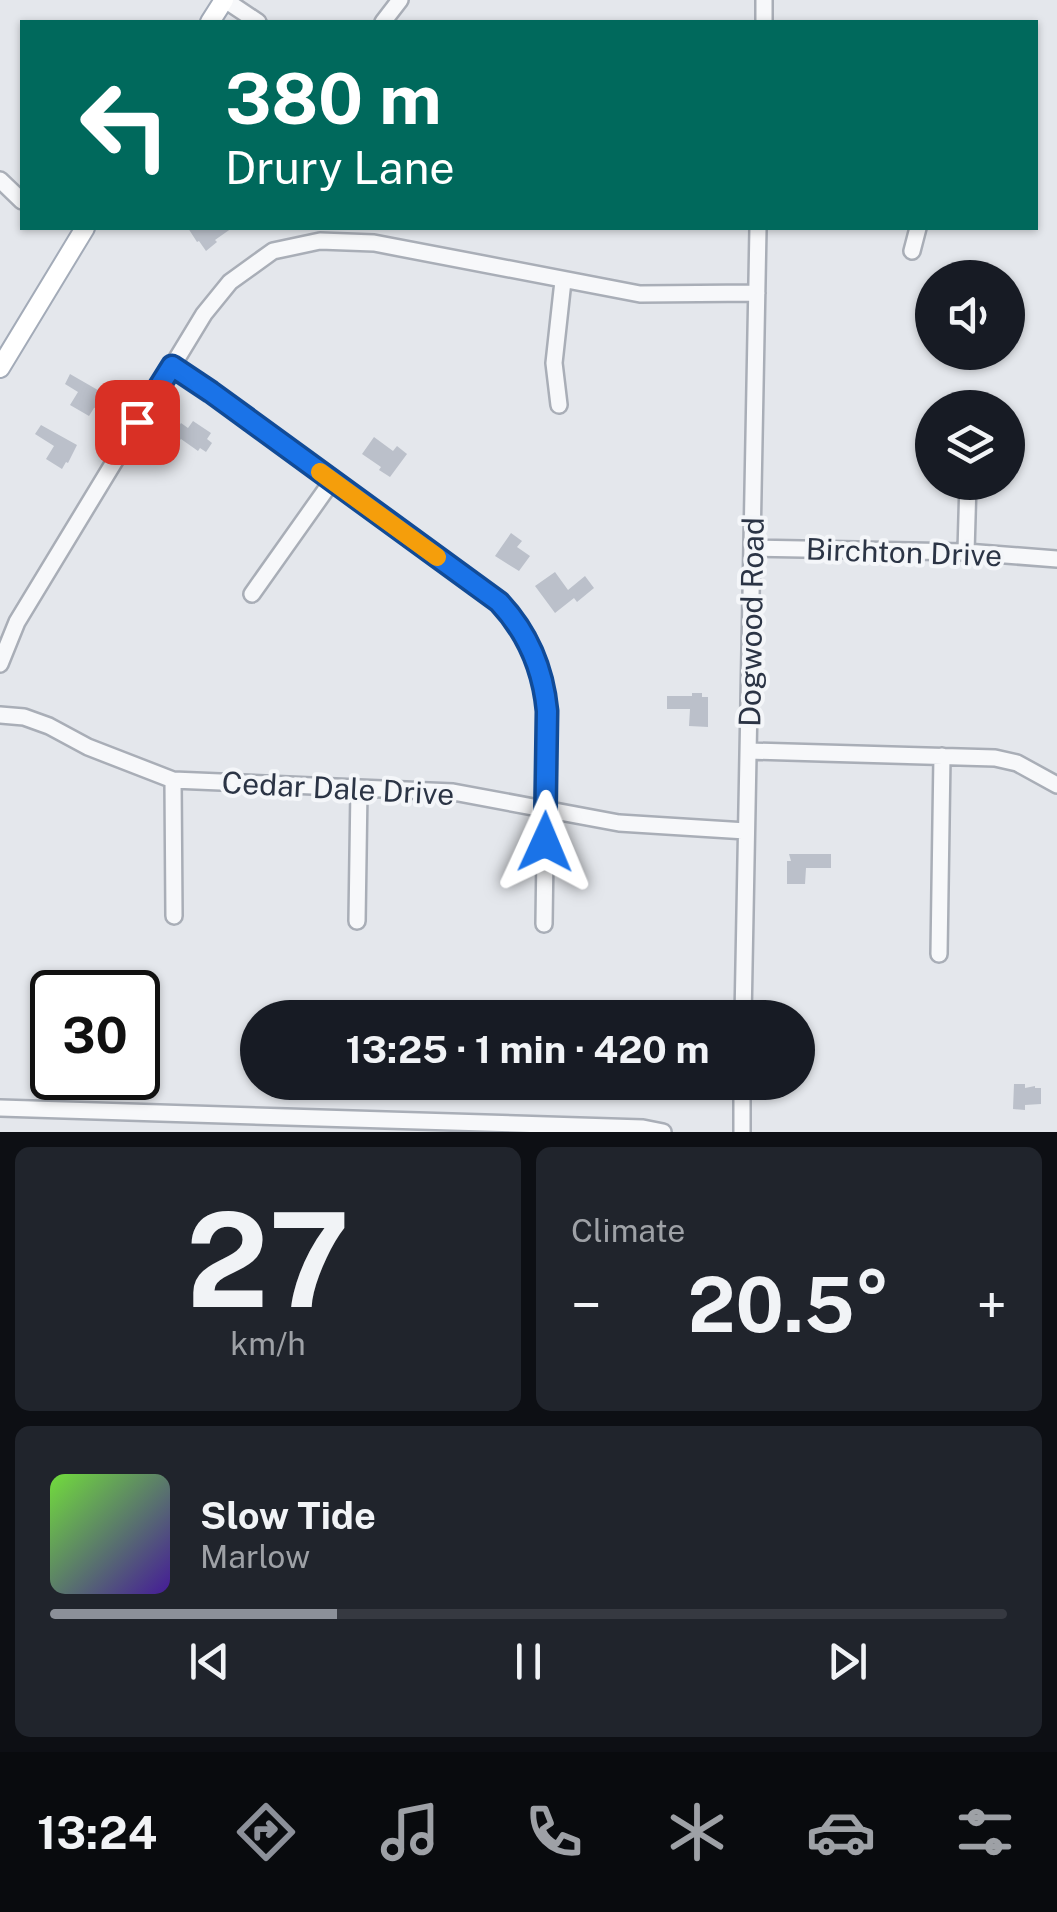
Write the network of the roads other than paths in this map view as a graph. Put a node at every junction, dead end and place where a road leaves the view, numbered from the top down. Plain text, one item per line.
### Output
1 (224, 0) edge
2 (255, 20) edge
3 (0, 180) edge
4 (20, 199) edge
5 (76, 230) edge
6 (758, 230) edge
7 (917, 230) edge
8 (912, 251) dead end
9 (562, 281) junction
10 (757, 293) junction
11 (172, 366) junction
12 (0, 368) edge
13 (559, 404) dead end
14 (332, 481) junction
15 (967, 500) edge
16 (752, 548) junction
17 (966, 552) junction
18 (1057, 559) edge
19 (252, 594) dead end
20 (0, 664) edge
21 (0, 714) edge
22 (749, 752) junction
23 (942, 756) junction
24 (173, 780) junction
25 (1057, 785) edge
26 (359, 790) junction
27 (545, 810) junction
28 (746, 830) junction
29 (174, 916) dead end
30 (357, 921) dead end
31 (544, 924) dead end
32 (940, 954) dead end
33 (743, 1000) edge
34 (742, 1100) edge
35 (0, 1108) edge
36 (185, 1114) junction
37 (184, 1132) edge
38 (663, 1132) edge
39 (742, 1132) edge

1 - 2 street
3 - 4 street
5 - 12 main road
6 - 10 street, Dogwood Road
7 - 8 street
9 - 10 street
9 - 11 street
9 - 13 street
10 - 16 street, Dogwood Road
11 - 14 street
11 - 20 street
14 - 19 street
14 - 27 street
15 - 17 street
16 - 17 street, Birchton Drive
16 - 22 street, Dogwood Road
17 - 18 street, Birchton Drive
21 - 24 street, Cedar Dale Drive
22 - 23 street
22 - 28 street, Dogwood Road
23 - 25 street
23 - 32 street
24 - 26 street, Cedar Dale Drive
24 - 29 street
26 - 27 street, Cedar Dale Drive
26 - 30 street
27 - 28 street, Cedar Dale Drive
27 - 31 street
28 - 33 street, Dogwood Road
34 - 39 street
35 - 36 street
36 - 37 street
36 - 38 street

